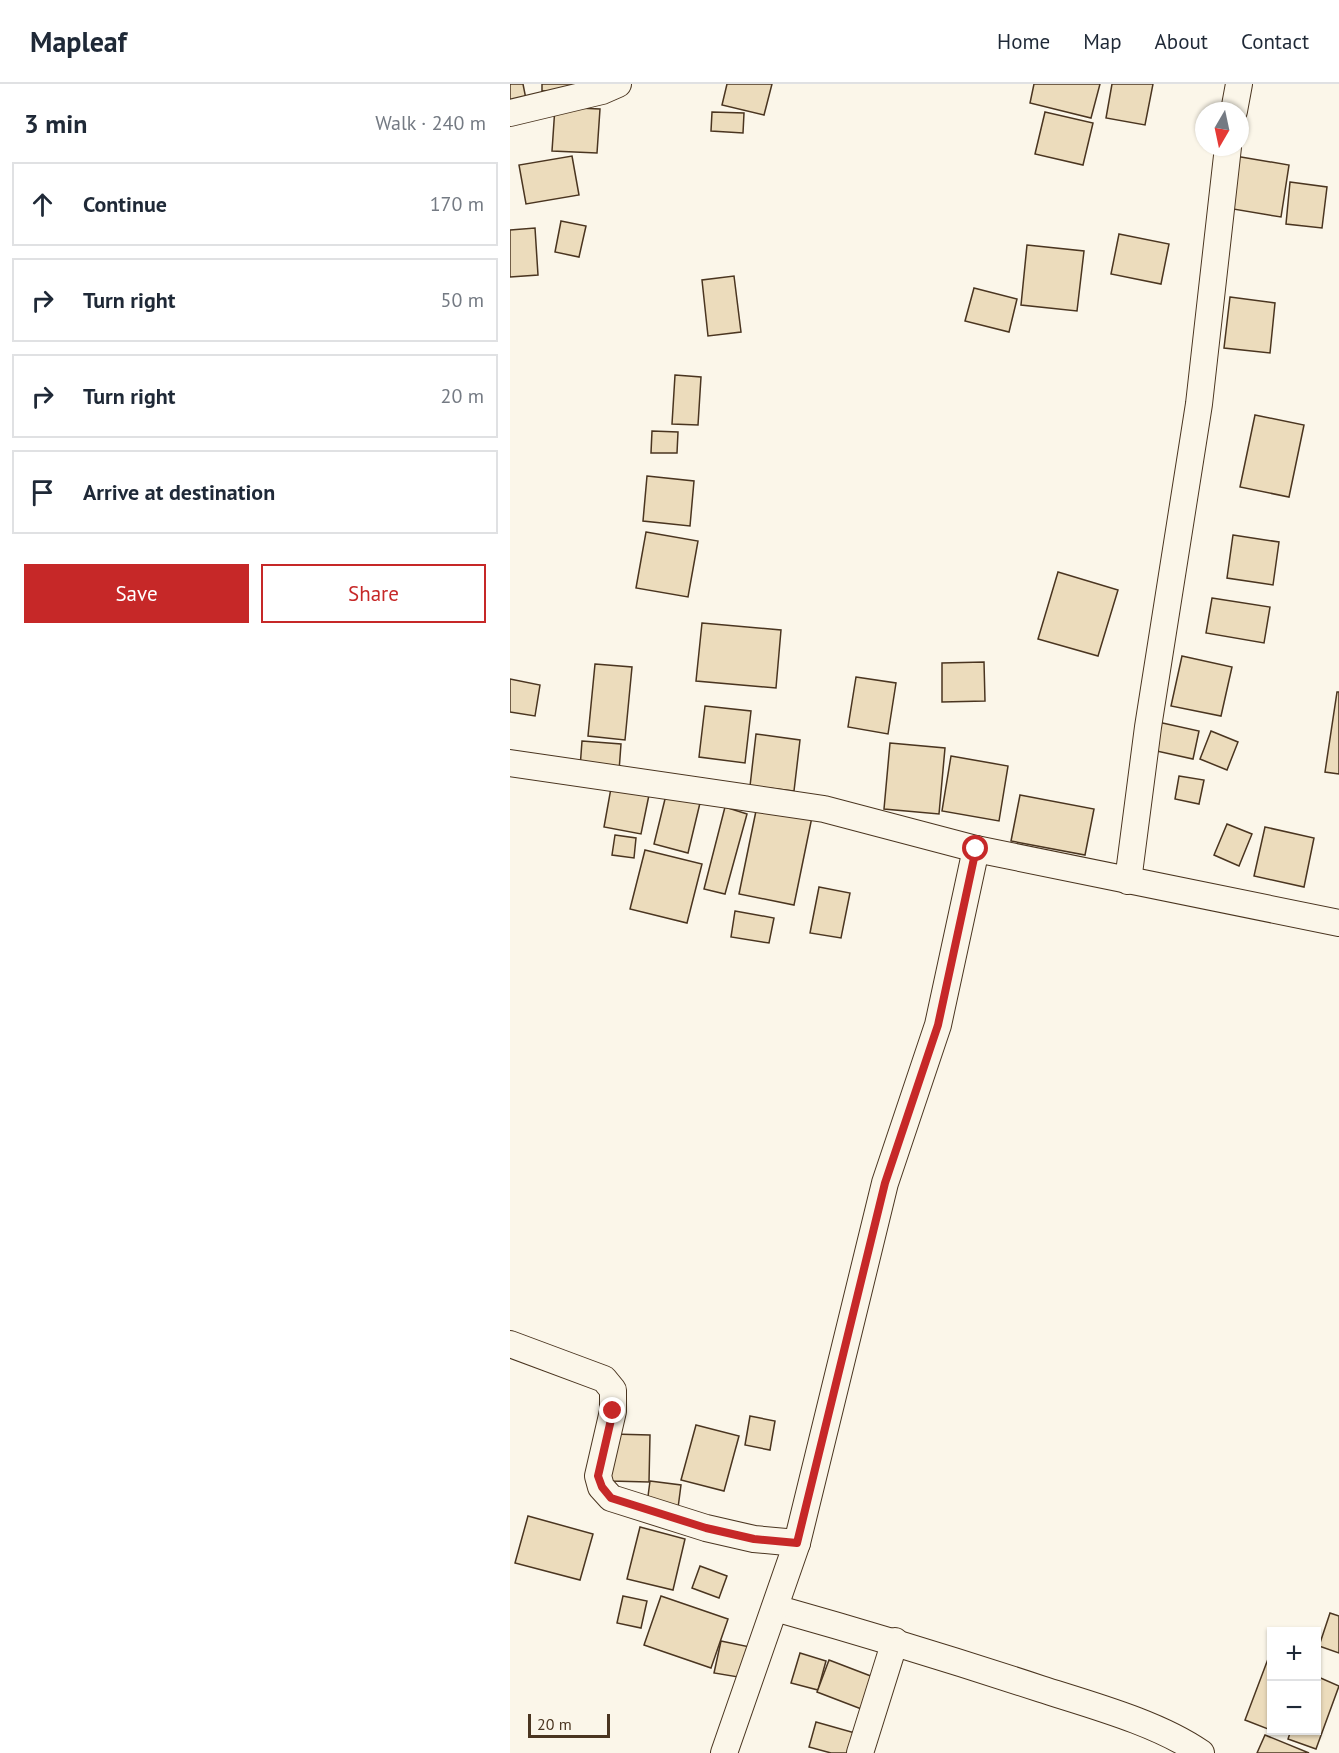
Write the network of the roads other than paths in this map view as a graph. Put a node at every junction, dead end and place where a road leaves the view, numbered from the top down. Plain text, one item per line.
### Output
1 (618, 84) edge
2 (1239, 84) edge
3 (1236, 102) edge
4 (510, 113) edge
5 (1227, 156) edge
6 (510, 763) edge
7 (976, 849) junction
8 (1128, 881) junction
9 (1339, 923) edge
10 (510, 1344) edge
11 (797, 1543) junction
12 (775, 1608) junction
13 (895, 1641) junction
14 (724, 1753) edge
15 (860, 1753) edge
16 (1201, 1753) edge

1 - 4 street
2 - 3 street
5 - 8 street
6 - 7 street
7 - 8 street
7 - 11 street
8 - 9 street
10 - 11 street
11 - 12 street
12 - 13 street
12 - 14 street
13 - 15 street
13 - 16 street

